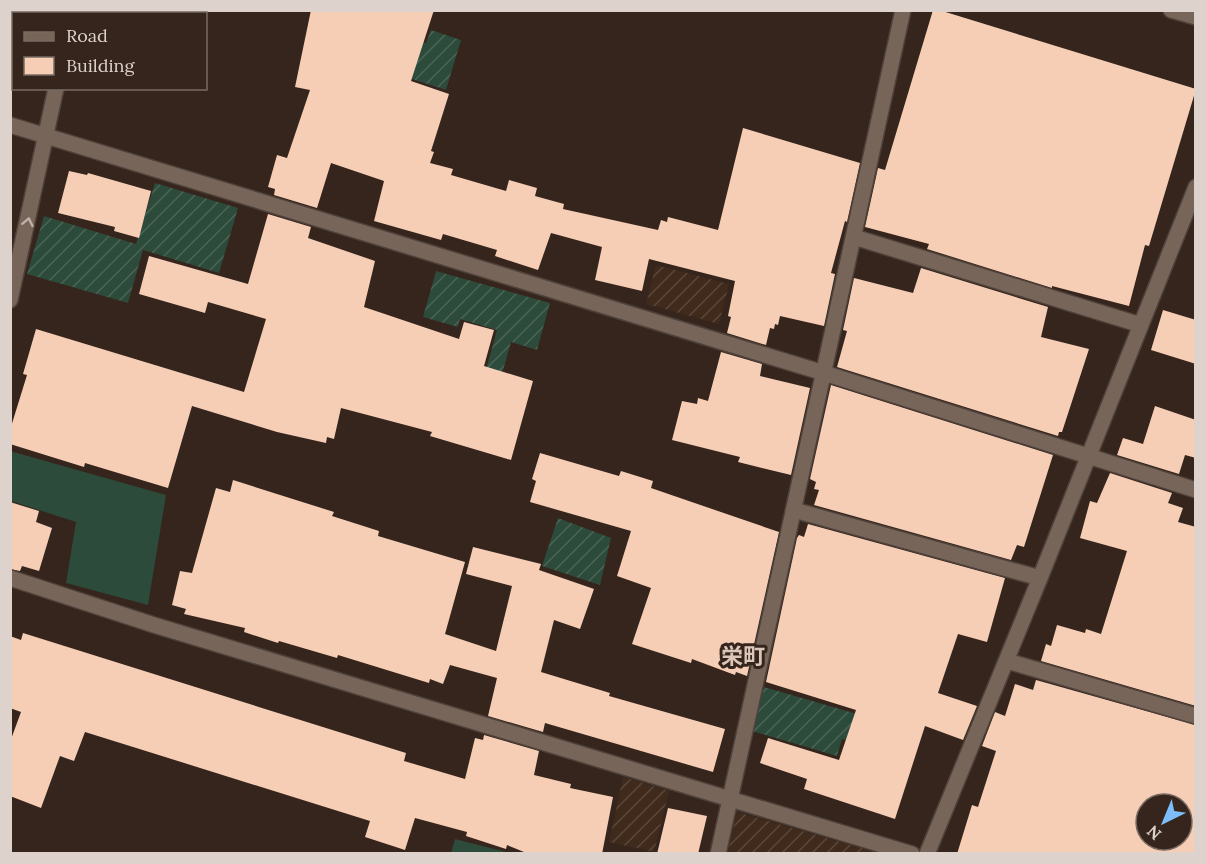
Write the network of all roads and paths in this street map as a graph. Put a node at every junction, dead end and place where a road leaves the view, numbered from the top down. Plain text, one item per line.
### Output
1 (903, 10) edge
2 (1171, 10) edge
3 (1196, 17) edge
4 (56, 90) edge
5 (10, 125) edge
6 (47, 136) junction
7 (1196, 187) edge
8 (854, 237) junction
9 (10, 300) edge
10 (1141, 325) junction
11 (824, 373) junction
12 (1088, 458) junction
13 (1196, 490) edge
14 (794, 510) junction
15 (10, 578) edge
16 (1040, 578) junction
17 (1007, 660) junction
18 (1196, 716) edge
19 (730, 799) junction
20 (718, 854) edge
21 (912, 854) edge
22 (927, 854) edge

1 - 8 street
2 - 3 street
4 - 6 street
5 - 6 street
9 -> 6 street
6 - 11 street
7 - 10 street
8 - 10 street
8 - 11 street
10 - 12 street
11 - 12 street
11 - 14 street
12 - 13 street
12 - 16 street
14 - 16 street
14 - 19 street
15 - 19 street
16 - 17 street
17 - 18 street
17 - 22 street
19 - 20 street
19 - 21 street

